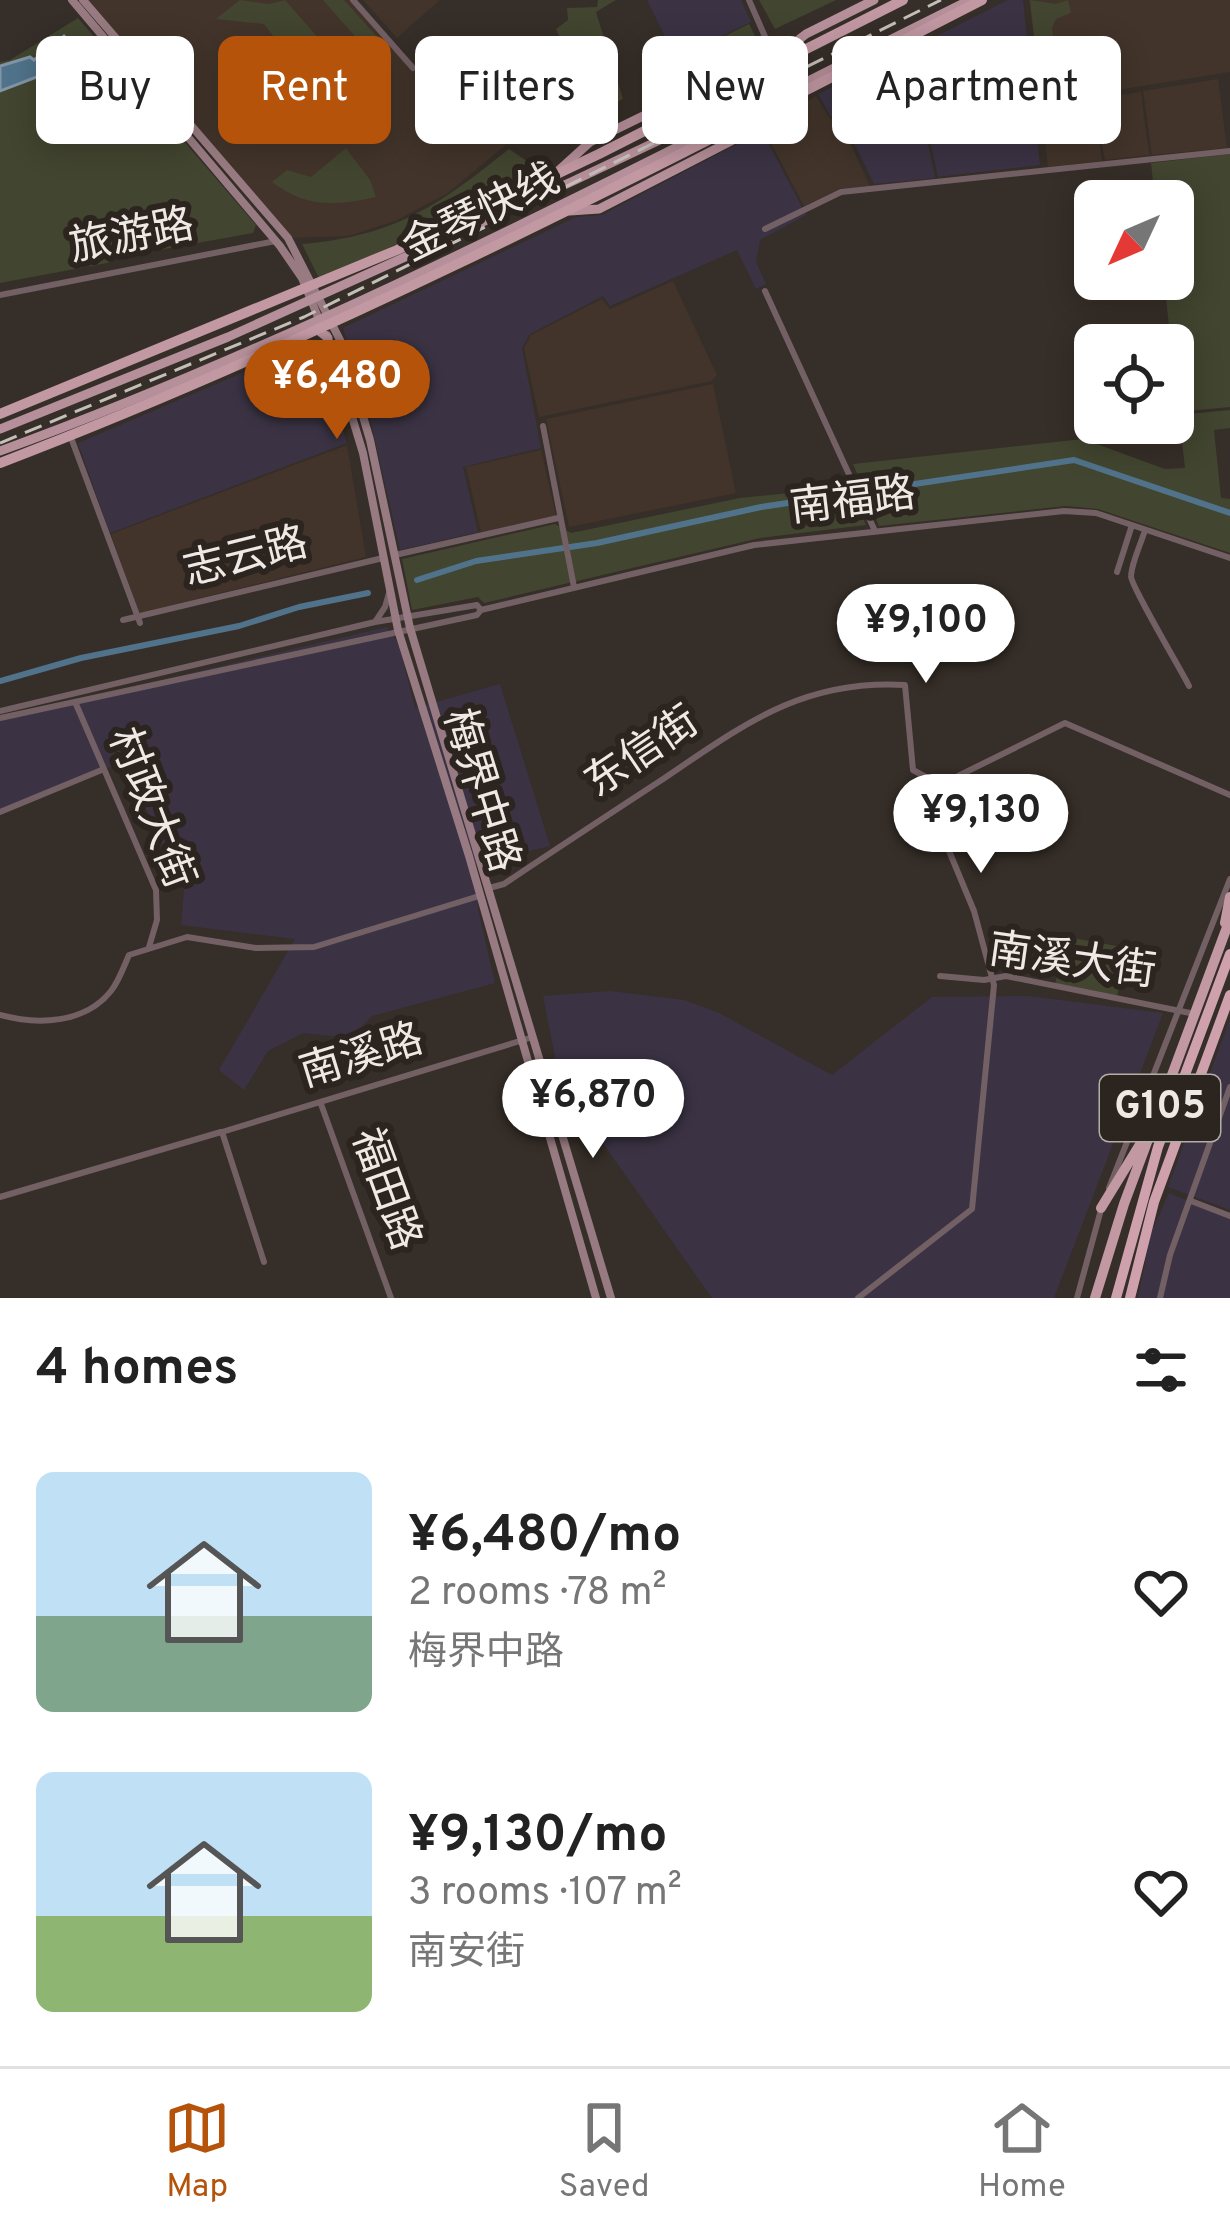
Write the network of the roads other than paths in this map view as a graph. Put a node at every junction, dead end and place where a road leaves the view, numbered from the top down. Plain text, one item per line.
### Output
1 (73, 0) edge
2 (83, 0) edge
3 (353, 0) edge
4 (749, 0) edge
5 (874, 0) edge
6 (903, 0) edge
7 (970, 0) edge
8 (982, 0) edge
9 (852, 24) junction
10 (765, 36) edge
11 (803, 36) edge
12 (413, 68) dead end
13 (811, 89) junction
14 (651, 144) edge
15 (1230, 151) edge
16 (516, 207) junction
17 (541, 212) junction
18 (765, 229) dead end
19 (276, 241) junction
20 (302, 278) junction
21 (765, 291) dead end
22 (0, 295) edge
23 (315, 298) junction
24 (292, 306) junction
25 (323, 315) junction
26 (302, 325) junction
27 (328, 338) junction
28 (0, 414) edge
29 (66, 426) junction
30 (543, 426) dead end
31 (0, 429) edge
32 (0, 451) edge
33 (0, 463) edge
34 (558, 518) junction
35 (1132, 525) junction
36 (1145, 530) junction
37 (875, 531) junction
38 (391, 534) junction
39 (379, 536) junction
40 (395, 555) junction
41 (383, 557) junction
42 (1230, 558) edge
43 (1117, 572) dead end
44 (574, 587) junction
45 (389, 590) junction
46 (482, 610) junction
47 (408, 616) junction
48 (396, 618) junction
49 (123, 620) dead end
50 (138, 620) junction
51 (375, 622) junction
52 (410, 628) junction
53 (398, 630) junction
54 (1189, 686) dead end
55 (72, 694) junction
56 (76, 704) junction
57 (0, 714) edge
58 (104, 769) junction
59 (953, 792) junction
60 (1230, 795) edge
61 (0, 812) edge
62 (1230, 879) edge
63 (489, 888) junction
64 (479, 896) junction
65 (1230, 897) edge
66 (1230, 919) edge
67 (1222, 939) junction
68 (149, 947) junction
69 (1230, 954) edge
70 (1230, 963) edge
71 (940, 976) dead end
72 (991, 978) junction
73 (1230, 994) edge
74 (1180, 1008) junction
75 (1195, 1014) junction
76 (0, 1015) edge
77 (533, 1037) junction
78 (520, 1041) junction
79 (1230, 1087) edge
80 (320, 1103) junction
81 (1156, 1118) junction
82 (222, 1132) junction
83 (0, 1197) edge
84 (1191, 1201) junction
85 (1101, 1208) junction
86 (1230, 1216) edge
87 (264, 1262) dead end
88 (391, 1298) edge
89 (596, 1298) edge
90 (611, 1298) edge
91 (858, 1298) edge
92 (1076, 1298) edge
93 (1095, 1298) edge
94 (1114, 1298) edge
95 (1130, 1298) edge
96 (1160, 1298) edge

1 - 19 main road
2 - 23 main road
3 - 12 street
4 - 10 street
5 - 11 main road
6 - 9 highway, 金琴快线
7 - 17 main road
8 - 13 highway, 金琴快线
9 - 16 main road
9 - 28 highway, 金琴快线
13 - 17 main road
13 - 33 highway, 金琴快线
14 - 16 main road
15 - 18 street
16 - 23 main road
17 - 25 main road
19 - 20 main road
19 - 22 street, 旅游路
20 - 23 main road
20 - 24 main road
21 - 37 street
23 - 24 main road
23 - 25 main road, 梅界中路
24 - 31 main road
25 - 26 main road
25 - 27 main road, 梅界中路
25 - 38 main road, 梅界中路
26 - 27 main road
26 - 29 main road
27 - 39 main road, 梅界中路
29 - 32 main road
29 - 50 street
30 - 34 street
34 - 40 street
34 - 44 street
35 - 36 street, 南福路
35 - 37 street, 南福路
35 - 43 street
36 - 42 street, 南福路
36 - 54 street
37 - 44 street, 南福路
38 - 39 street
38 - 40 main road, 梅界中路
39 - 41 main road, 梅界中路
40 - 47 main road, 梅界中路
41 - 45 main road, 梅界中路
41 - 50 street, 志云路
44 - 46 street, 南福路
45 - 48 main road, 梅界中路
45 - 51 street
46 - 47 street
46 - 52 street
47 - 48 street
47 - 52 main road, 梅界中路
48 - 51 street
48 - 53 main road, 梅界中路
49 - 50 street, 志云路
51 - 55 street
52 - 53 street
52 - 63 main road, 梅界中路
53 - 56 street
53 - 64 main road, 梅界中路
55 - 56 street, 村政大街
55 - 57 street
56 - 57 street
56 - 58 street, 村政大街
58 - 61 street
58 - 68 street, 村政大街
59 - 60 street
59 - 63 street, 东信街
59 - 72 street
62 - 74 street
63 - 77 main road, 梅界中路
64 - 68 street
64 - 78 main road, 梅界中路
65 - 67 highway
66 - 67 highway, G105
67 - 75 highway, G105
68 - 76 street
69 - 94 highway
70 - 94 highway, G105
71 - 72 street, 南溪大街
72 - 74 street, 南溪大街
72 - 91 street
73 - 95 highway
74 - 75 street, 南溪大街
74 - 85 street
75 - 81 highway, G105
77 - 78 street, 南溪路
77 - 90 main road, 梅界中路
78 - 80 street, 南溪路
78 - 89 main road, 梅界中路
79 - 84 street
80 - 82 street, 南溪路
80 - 88 street, 福田路
81 - 85 highway
81 - 93 highway, G105
82 - 83 street, 南溪路
82 - 87 street
84 - 86 street
84 - 96 street
85 - 92 street

